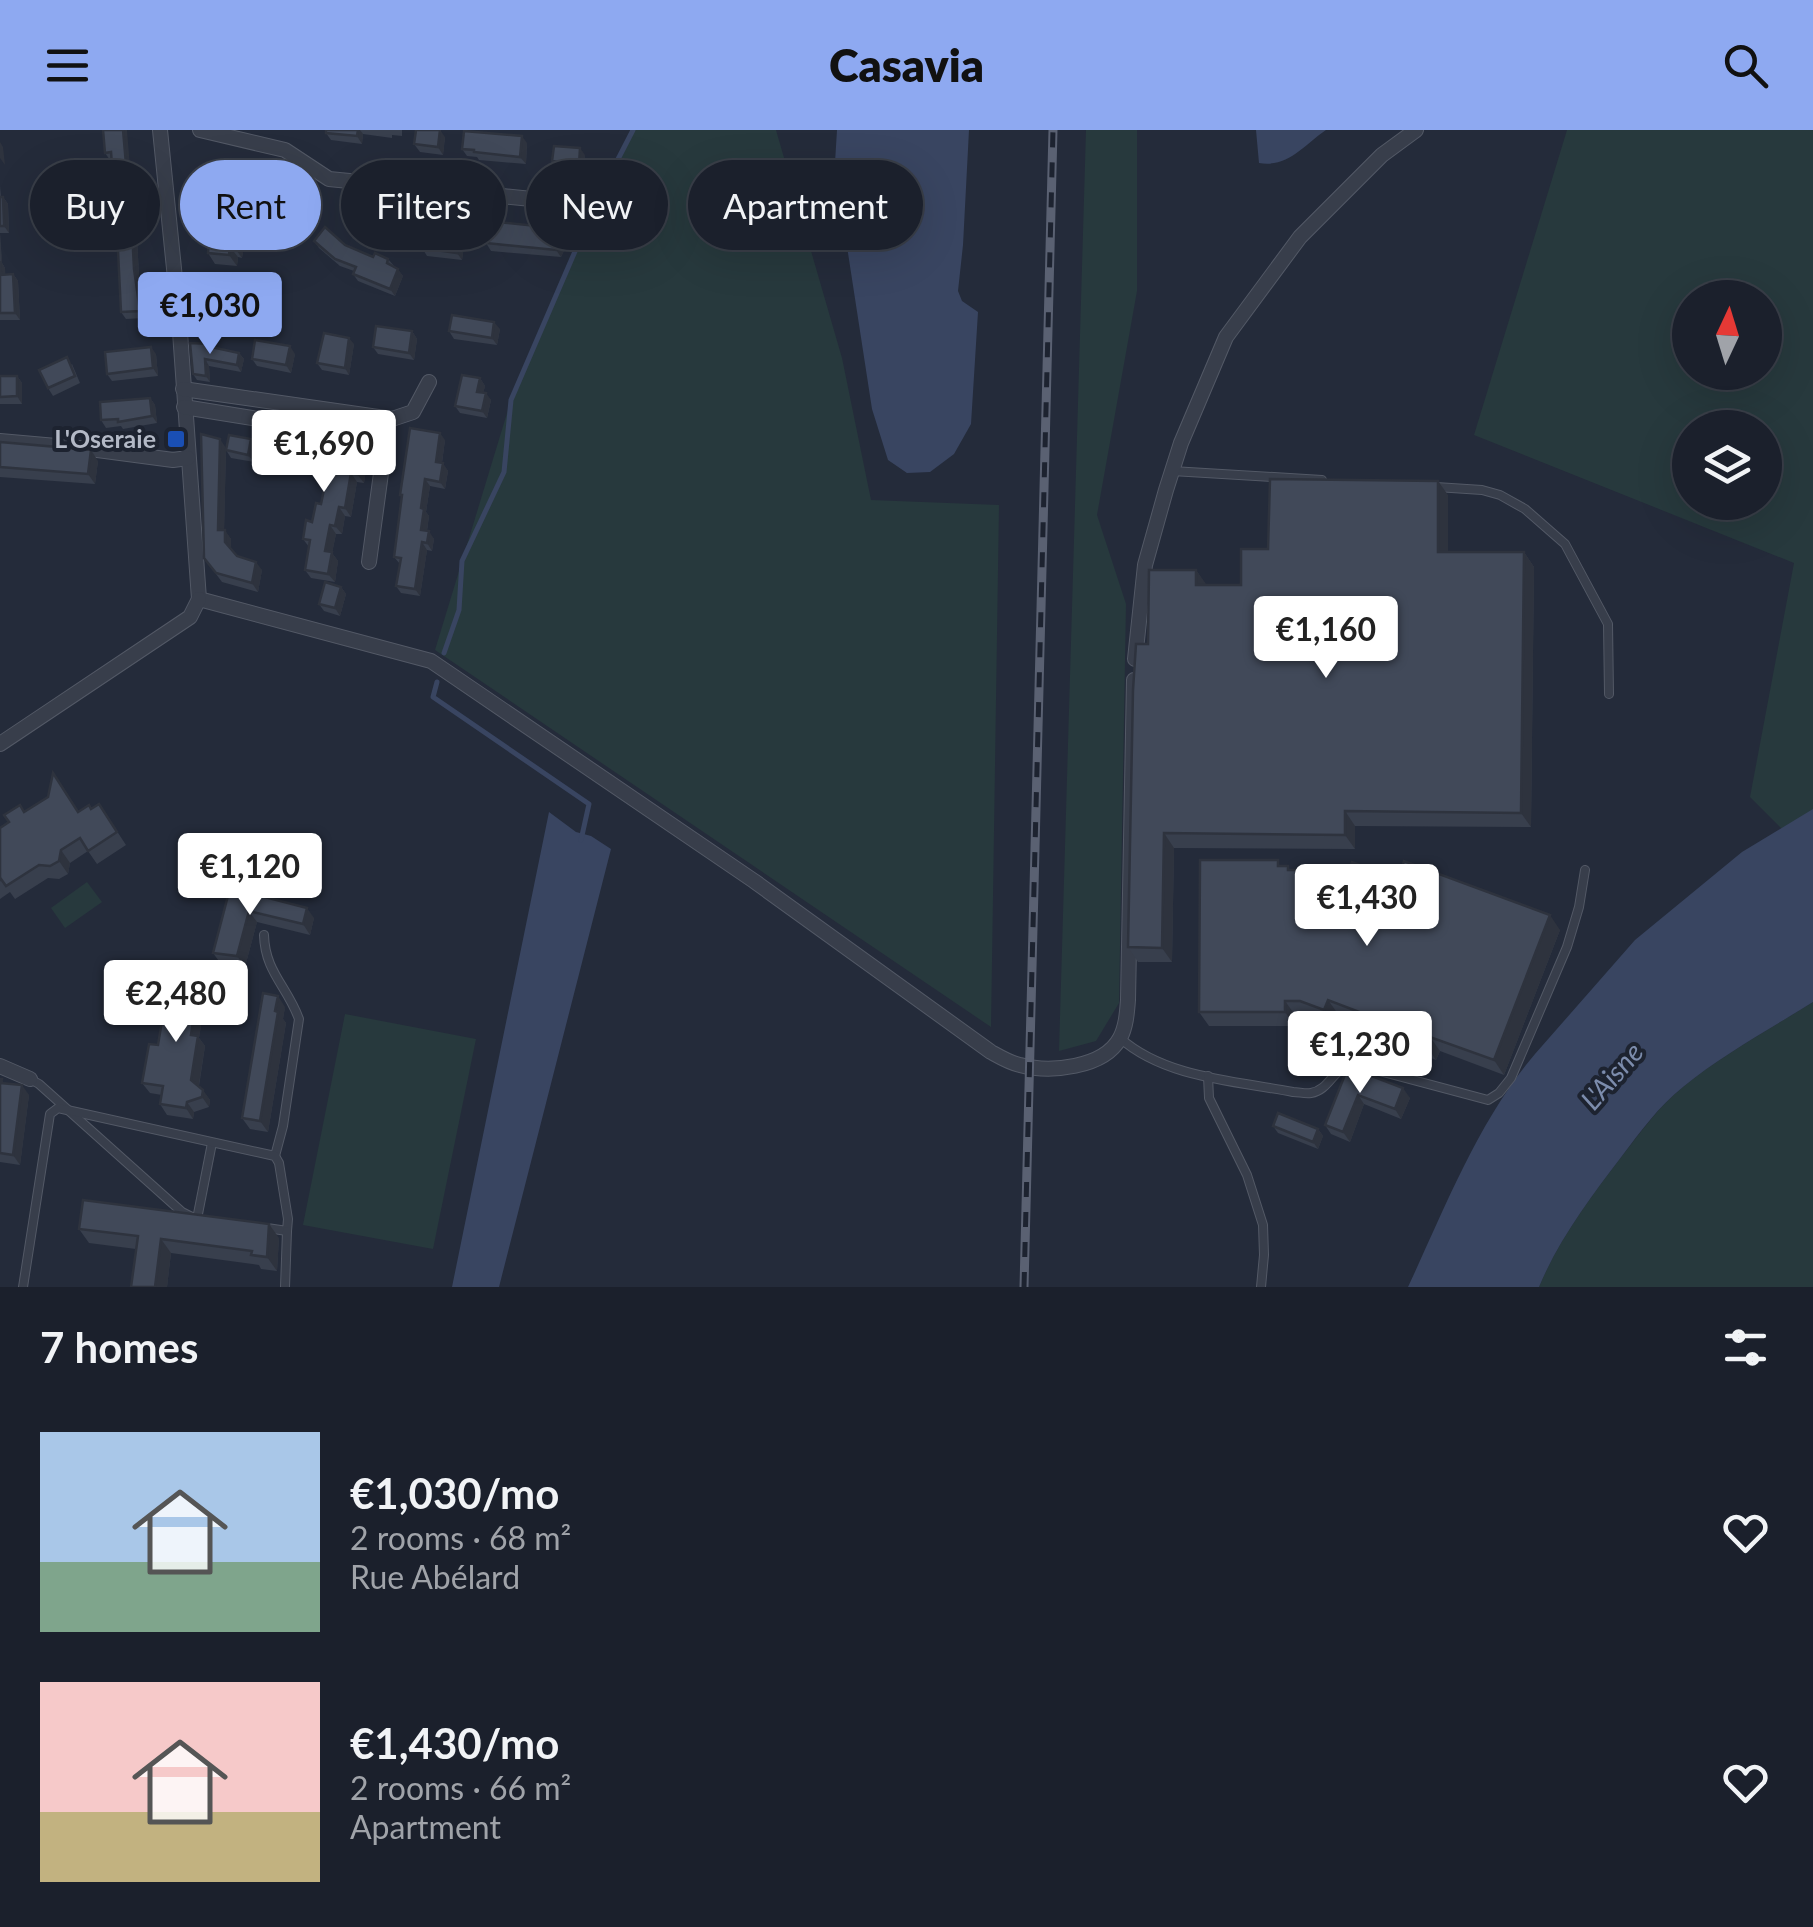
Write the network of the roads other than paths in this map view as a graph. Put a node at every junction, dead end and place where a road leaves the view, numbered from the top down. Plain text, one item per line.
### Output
1 (160, 130) edge
2 (200, 130) edge
3 (1416, 130) edge
4 (526, 198) edge
5 (429, 382) dead end
6 (183, 389) junction
7 (184, 407) junction
8 (0, 441) edge
9 (188, 458) junction
10 (1172, 471) junction
11 (1332, 480) edge
12 (1426, 486) edge
13 (370, 562) dead end
14 (199, 598) junction
15 (1609, 694) dead end
16 (0, 744) edge
17 (1585, 870) dead end
18 (264, 935) dead end
19 (1120, 1038) junction
20 (0, 1066) edge
21 (1208, 1076) junction
22 (30, 1079) joint
23 (69, 1111) junction
24 (212, 1143) junction
25 (275, 1156) junction
26 (197, 1219) junction
27 (215, 1221) edge
28 (251, 1226) edge
29 (287, 1231) junction
30 (24, 1287) edge
31 (285, 1287) edge
32 (1260, 1287) edge

1 - 6 street
2 - 4 street
3 - 10 street
5 - 6 street
6 - 7 street
7 - 9 street
7 - 13 street
8 - 9 street
9 - 14 street
10 - 11 lane
10 - 19 street
12 - 15 lane
14 - 16 street
14 - 19 street
17 - 21 lane
18 - 25 lane
19 - 21 lane
20 - 22 street
21 - 32 lane
22 - 23 lane
23 - 24 lane
23 - 26 lane
23 - 30 lane
24 - 25 lane
24 - 26 lane
25 - 29 lane
26 - 27 lane
28 - 29 lane
29 - 31 lane

